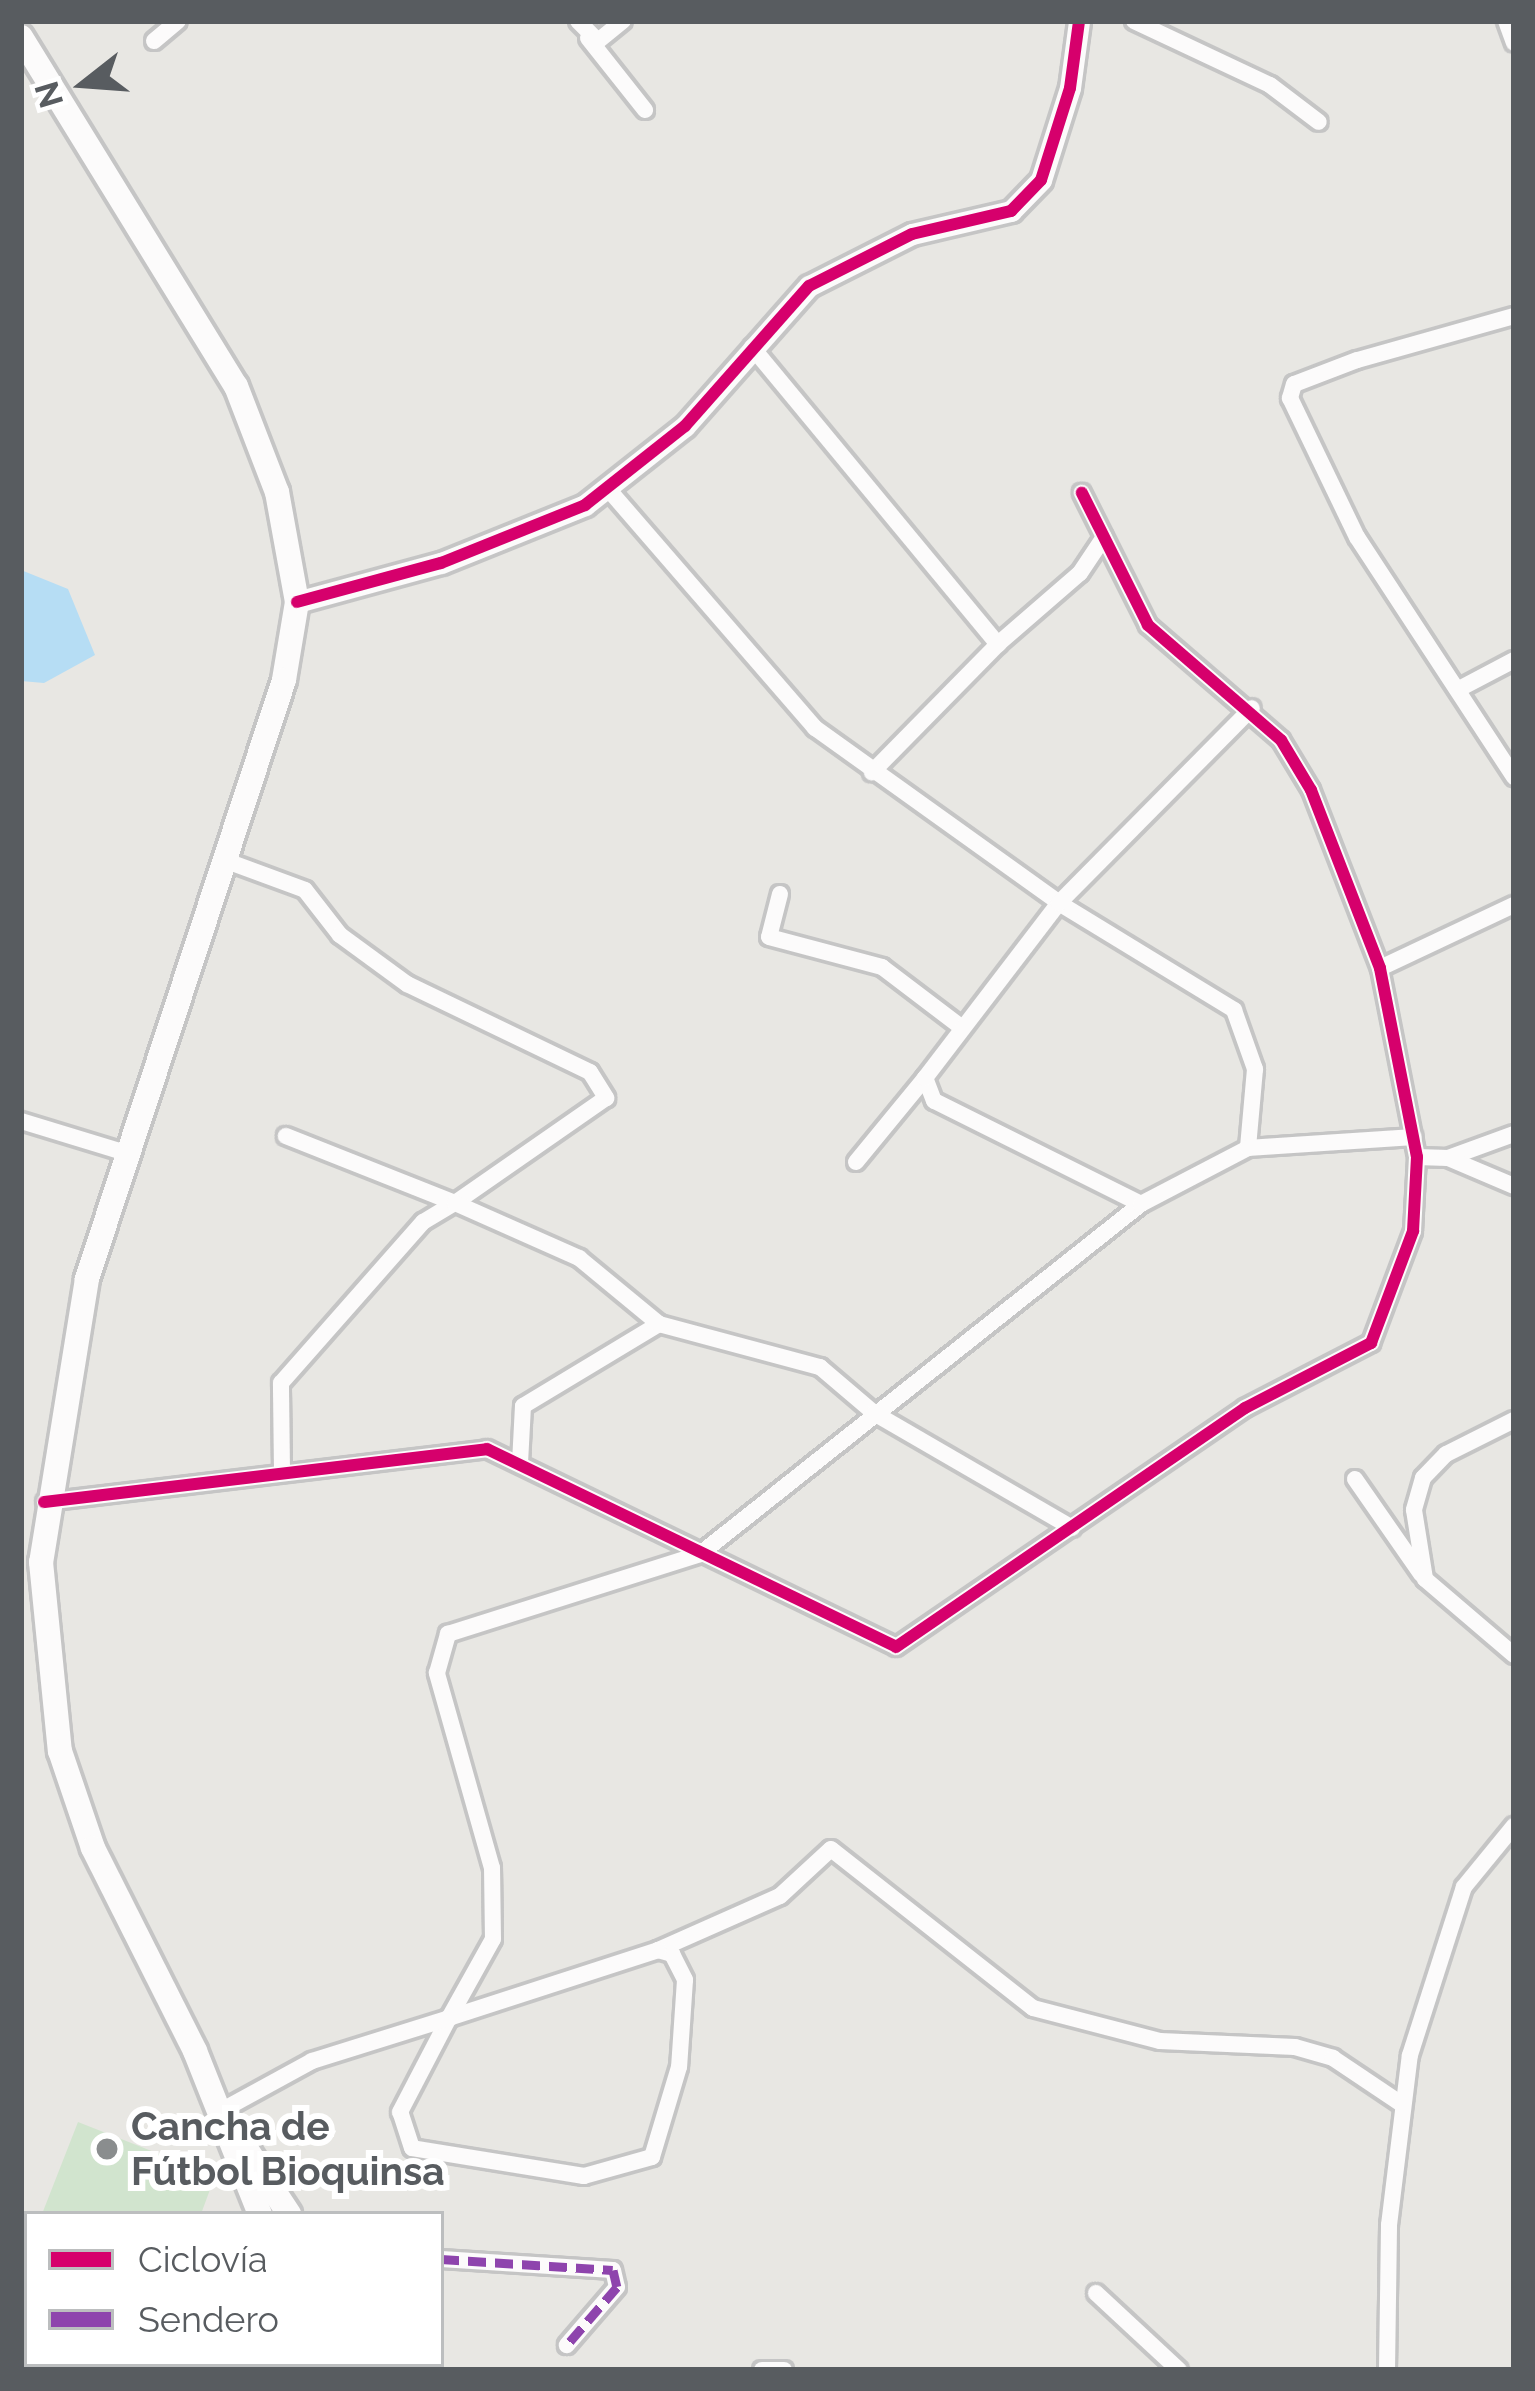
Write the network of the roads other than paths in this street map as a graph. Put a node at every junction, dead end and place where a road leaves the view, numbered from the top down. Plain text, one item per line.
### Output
1 (178, 21) edge
2 (578, 21) edge
3 (623, 21) edge
4 (1079, 21) edge
5 (1134, 21) edge
6 (1506, 21) edge
7 (21, 37) edge
8 (588, 38) junction
9 (154, 41) dead end
10 (1514, 44) edge
11 (645, 110) dead end
12 (1319, 122) dead end
13 (1514, 316) edge
14 (752, 347) junction
15 (609, 490) junction
16 (1082, 493) dead end
17 (1104, 537) junction
18 (297, 602) junction
19 (998, 644) junction
20 (1514, 660) edge
21 (1459, 689) junction
22 (1252, 708) junction
23 (872, 772) junction
24 (1514, 776) edge
25 (224, 860) junction
26 (780, 894) dead end
27 (1059, 903) junction
28 (1514, 905) edge
29 (1380, 968) junction
30 (961, 1028) junction
31 (926, 1078) junction
32 (21, 1120) edge
33 (1514, 1134) edge
34 (286, 1136) dead end
35 (1414, 1136) junction
36 (1248, 1148) junction
37 (126, 1153) junction
38 (1417, 1157) junction
39 (1448, 1158) junction
40 (856, 1162) dead end
41 (1514, 1186) edge
42 (455, 1203) junction
43 (1141, 1204) junction
44 (659, 1324) junction
45 (874, 1413) junction
46 (1514, 1420) edge
47 (520, 1463) junction
48 (282, 1471) junction
49 (1355, 1479) dead end
50 (44, 1502) junction
51 (1072, 1528) junction
52 (700, 1554) junction
53 (1425, 1579) junction
54 (1514, 1655) edge
55 (1514, 1826) edge
56 (658, 1950) junction
57 (449, 2018) junction
58 (1400, 2103) junction
59 (219, 2112) junction
60 (259, 2211) edge
61 (287, 2211) edge
62 (444, 2259) edge
63 (1096, 2293) dead end
64 (567, 2345) dead end
65 (762, 2370) edge
66 (784, 2370) edge
67 (1179, 2370) edge
68 (1387, 2370) edge

1 - 9 street
2 - 8 street
3 - 8 street
4 - 14 street
5 - 12 street
6 - 10 street
7 - 18 main road
8 - 11 street
13 - 21 street
14 - 15 street
14 - 19 street
15 - 18 street
15 - 23 street
16 - 17 street
17 - 19 street
17 - 22 street
18 - 25 main road
19 - 23 street
20 - 21 street
21 - 24 street
22 - 27 street
22 - 29 street
23 - 27 street
25 - 37 main road
25 - 42 street
26 - 30 street
27 - 30 street
27 - 36 street
28 - 29 street
29 - 35 street
30 - 31 street
31 - 40 street
31 - 43 street
32 - 37 street
33 - 39 street
34 - 42 street
35 - 36 street
35 - 38 street
36 - 43 street
37 - 50 main road
38 - 39 street
38 - 51 street
39 - 41 street
42 - 44 street
42 - 48 street
43 - 45 street
44 - 45 street
44 - 47 street
45 - 51 street
45 - 52 street
46 - 53 street
47 - 48 street
47 - 52 street
48 - 50 street
49 - 53 street
50 - 59 main road
51 - 52 street
52 - 57 street
53 - 54 street
55 - 58 street
56 - 57 street
56 - 57 street
56 - 58 street
57 - 59 street
58 - 68 street
59 - 60 main road
59 - 61 main road
62 - 64 street
63 - 67 street
65 - 66 street

